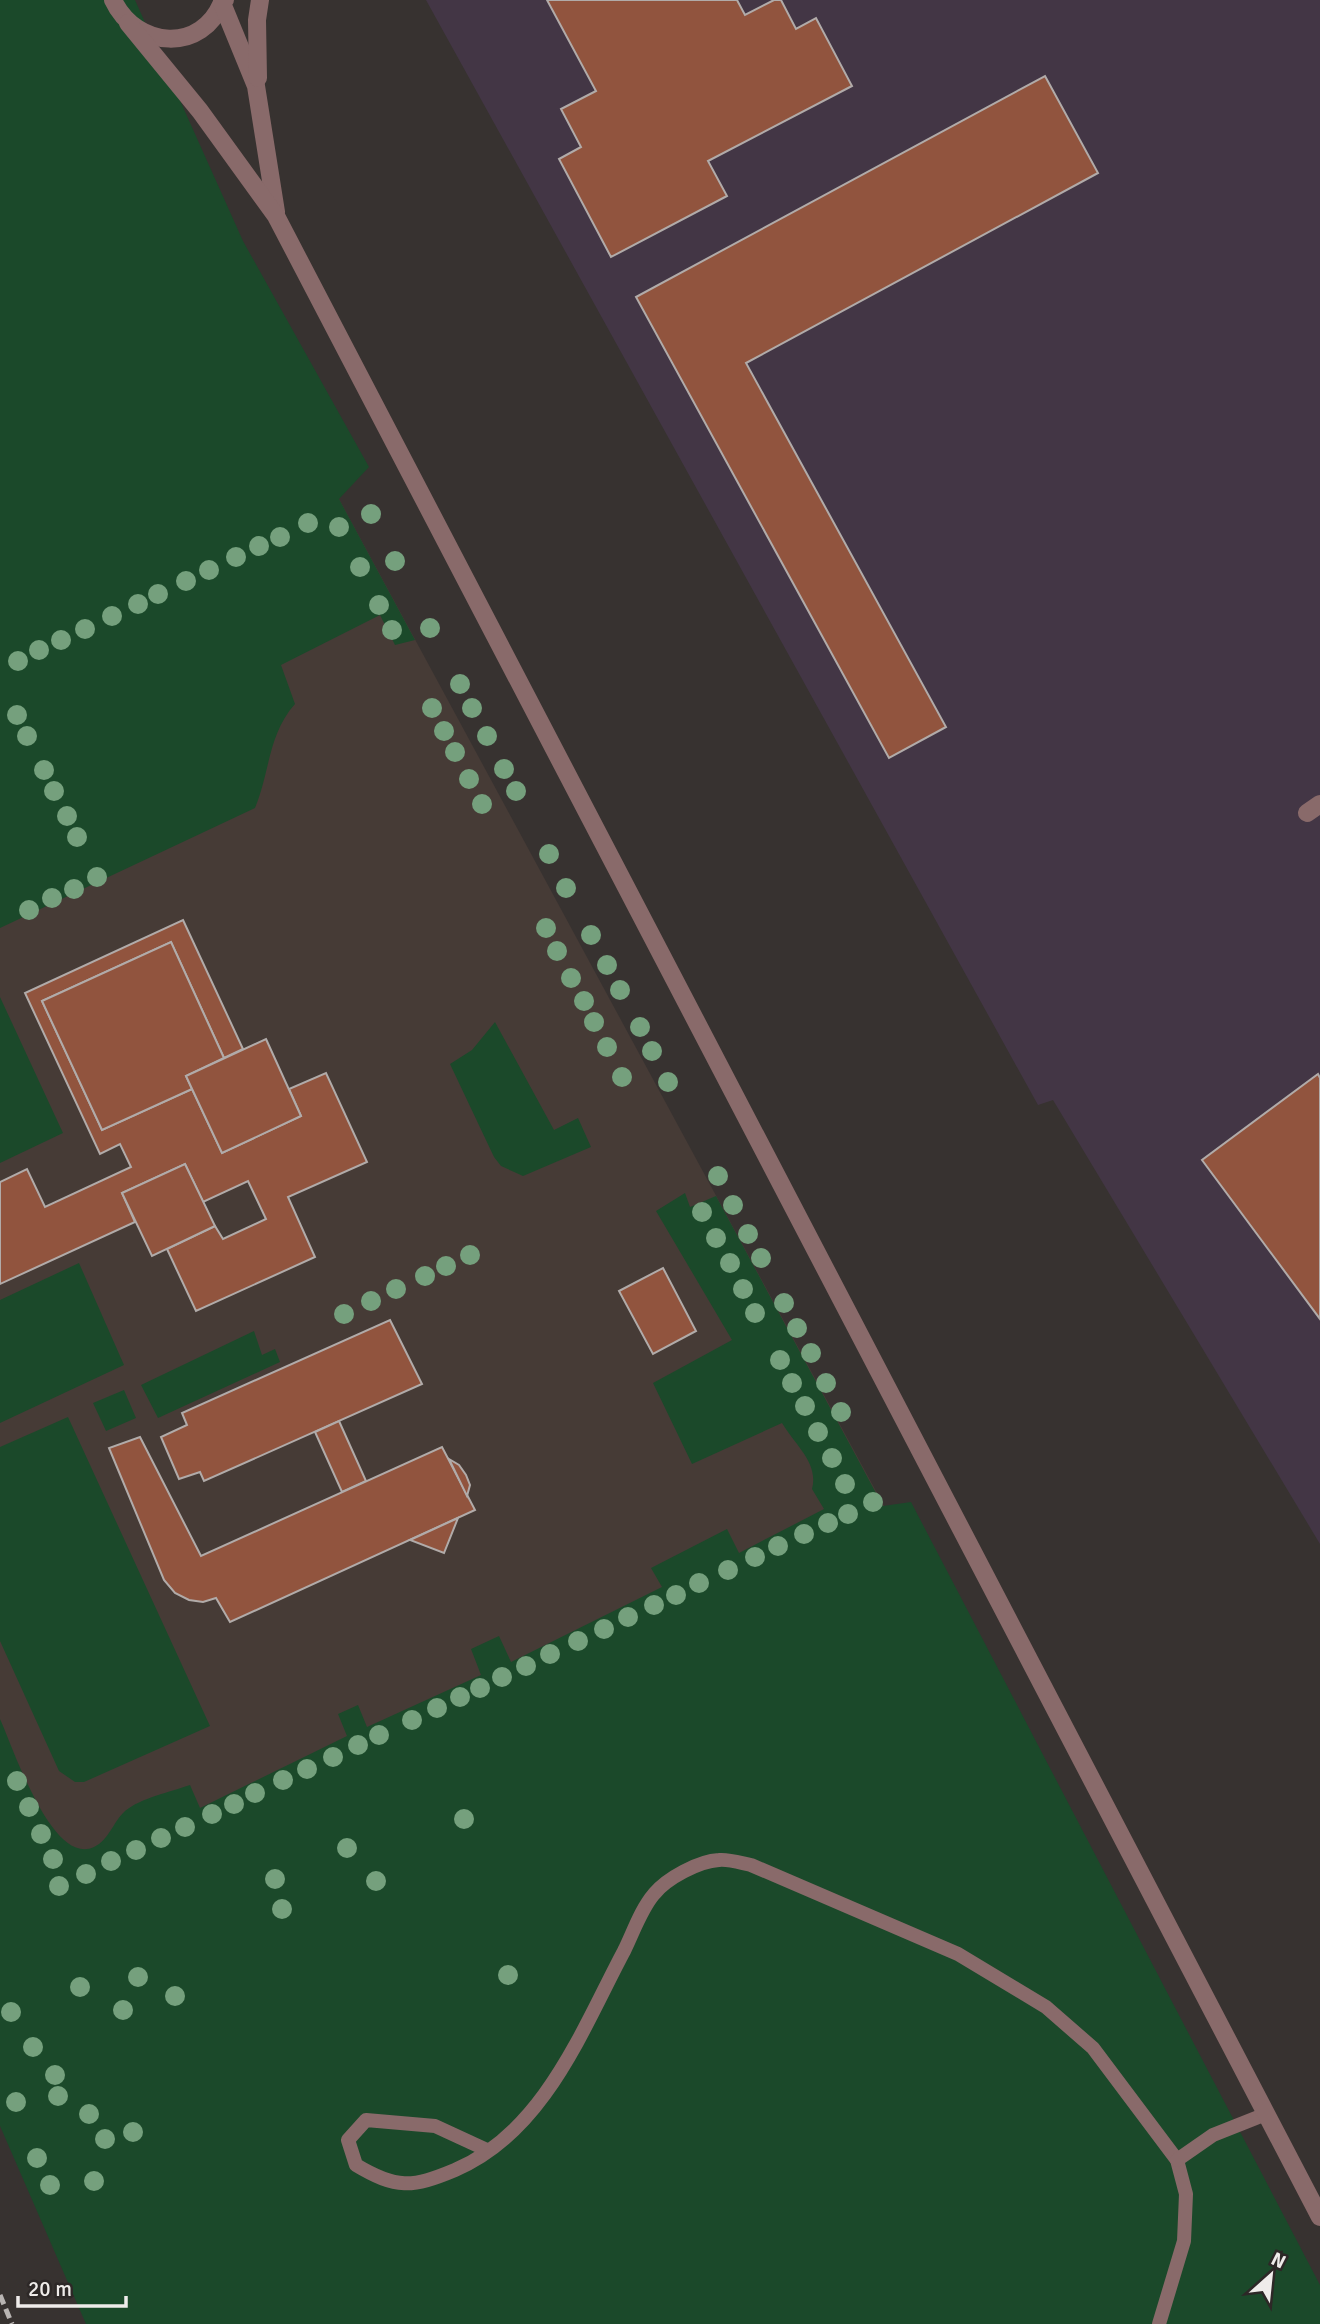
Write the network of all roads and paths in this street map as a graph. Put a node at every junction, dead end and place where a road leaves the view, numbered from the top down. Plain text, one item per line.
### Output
1 (113, 0) edge
2 (260, 0) edge
3 (224, 1) edge
4 (128, 23) junction
5 (258, 96) junction
6 (276, 216) junction
7 (1266, 2114) junction
8 (487, 2150) junction
9 (1177, 2160) junction
10 (1320, 2217) edge
11 (1159, 2324) edge

1 - 4 street
2 - 5 street
3 - 4 street
3 - 5 street
4 - 6 street
5 - 6 street
6 - 7 street
7 - 9 lane
7 - 10 street
8 - 8 lane
8 - 9 lane
9 - 11 lane

